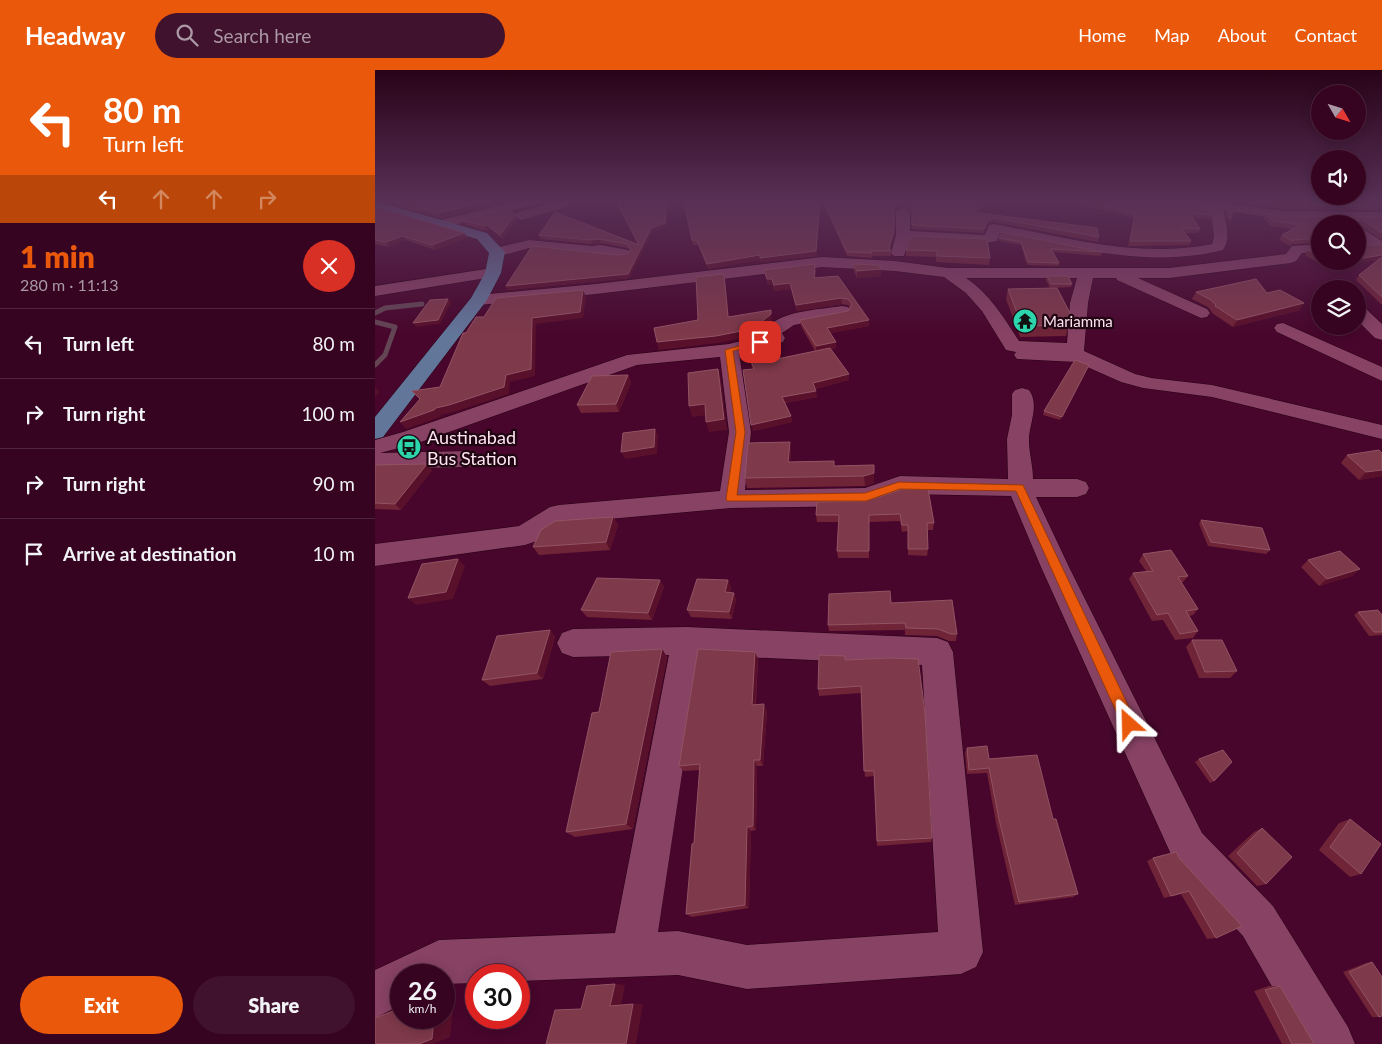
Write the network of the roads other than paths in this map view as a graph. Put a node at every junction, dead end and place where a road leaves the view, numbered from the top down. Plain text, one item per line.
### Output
1 (489, 244) edge
2 (527, 244) edge
3 (534, 244) edge
4 (901, 244) edge
5 (1080, 244) edge
6 (1219, 244) edge
7 (1311, 248) edge
8 (592, 250) junction
9 (497, 252) junction
10 (623, 253) edge
11 (895, 266) junction
12 (493, 272) junction
13 (1086, 272) junction
14 (947, 273) junction
15 (1115, 273) junction
16 (578, 277) junction
17 (375, 291) edge
18 (479, 300) junction
19 (842, 311) edge
20 (1201, 313) dead end
21 (1366, 319) edge
22 (1283, 328) dead end
23 (1382, 334) edge
24 (729, 350) junction
25 (1025, 355) dead end
26 (1382, 375) edge
27 (1211, 391) junction
28 (1022, 394) dead end
29 (1201, 410) dead end
30 (375, 432) edge
31 (1382, 432) edge
32 (375, 447) edge
33 (468, 459) dead end
34 (375, 461) edge
35 (1019, 488) junction
36 (1077, 488) dead end
37 (731, 499) junction
38 (375, 555) edge
39 (687, 641) junction
40 (573, 643) dead end
41 (633, 955) junction
42 (435, 964) edge
43 (390, 987) edge
44 (375, 995) edge
45 (1331, 1044) edge

1 - 9 main road
2 - 9 street
3 - 8 street
4 - 11 street
5 - 6 street
7 - 15 street
8 - 10 street
8 - 16 street
9 - 12 main road
11 - 14 street
11 - 16 street
12 - 17 street
12 - 18 main road
13 - 14 street
13 - 14 street
13 - 15 street
15 - 20 street
16 - 18 street
18 - 30 main road
19 - 24 street
21 - 23 street
22 - 26 street
24 - 32 street
24 - 37 street
25 - 27 street
27 - 29 street
27 - 31 street
28 - 35 street
33 - 34 street
35 - 36 street
35 - 37 street
35 - 45 street
37 - 38 street
39 - 40 street
39 - 41 street
39 - 41 street
41 - 42 street
43 - 44 street

